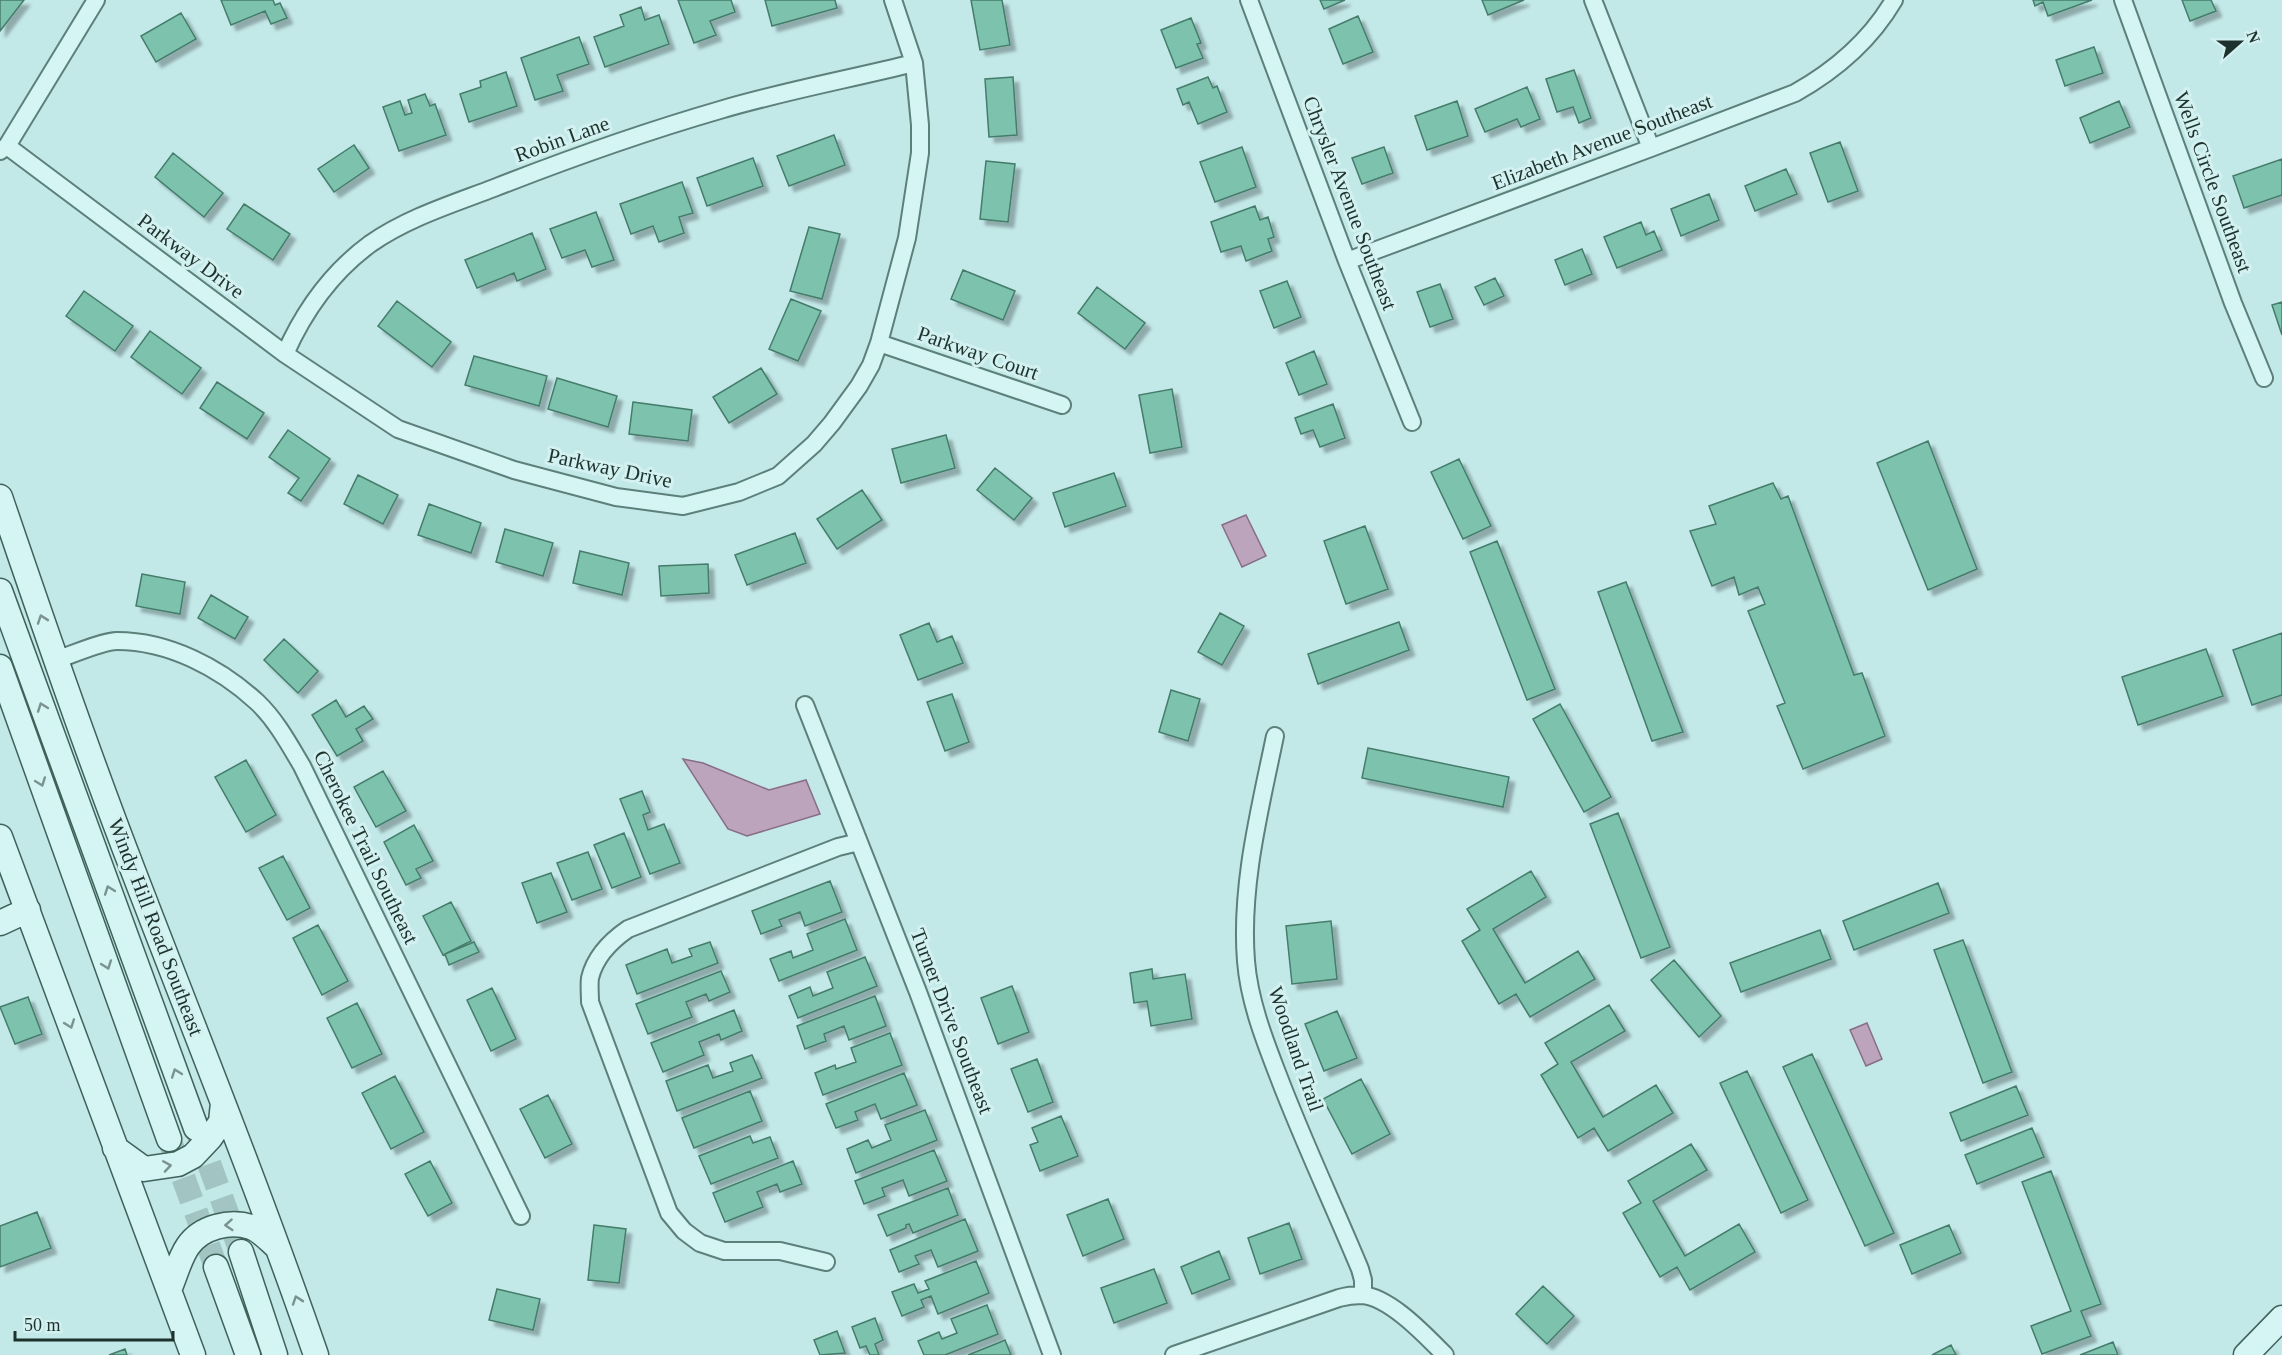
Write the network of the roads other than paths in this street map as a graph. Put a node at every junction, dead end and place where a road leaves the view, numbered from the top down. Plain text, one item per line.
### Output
1 (96, 0) edge
2 (893, 0) edge
3 (1249, 0) edge
4 (1593, 0) edge
5 (1894, 0) edge
6 (2123, 0) edge
7 (914, 63) junction
8 (1651, 148) junction
9 (3, 149) edge
10 (1347, 261) junction
11 (879, 344) junction
12 (285, 354) junction
13 (2264, 378) dead end
14 (1062, 405) dead end
15 (1412, 422) dead end
16 (0, 496) edge
17 (0, 591) edge
18 (56, 660) junction
19 (0, 667) edge
20 (805, 705) dead end
21 (1275, 736) dead end
22 (0, 837) edge
23 (859, 842) junction
24 (28, 910) junction
25 (0, 922) edge
26 (223, 1103) junction
27 (196, 1128) tunnel mouth
28 (169, 1139) tunnel mouth
29 (115, 1148) junction
30 (521, 1216) dead end
31 (279, 1249) junction
32 (241, 1252) tunnel mouth
33 (826, 1262) dead end
34 (216, 1267) tunnel mouth
35 (169, 1290) junction
36 (1363, 1295) junction
37 (2282, 1318) edge
38 (193, 1355) edge
39 (248, 1355) edge
40 (275, 1355) edge
41 (316, 1355) edge
42 (1052, 1355) edge
43 (1174, 1355) edge
44 (1445, 1355) edge
45 (2246, 1355) edge

1 - 9 street
2 - 7 street, Parkway Drive
3 - 10 street, Chrysler Avenue Southeast
4 - 8 street
5 - 8 street, Elizabeth Avenue Southeast
6 - 13 street, Wells Circle Southeast
7 - 11 street, Parkway Drive
7 - 12 street, Robin Lane
8 - 10 street, Elizabeth Avenue Southeast
9 - 12 street, Parkway Drive
10 - 15 street, Chrysler Avenue Southeast
11 - 12 street, Parkway Drive
11 - 14 street, Parkway Court
18 -> 16 street, Windy Hill Road Southeast
27 -> 17 street, Windy Hill Road Southeast
18 - 26 street, Windy Hill Road Southeast
18 - 30 street, Cherokee Trail Southeast
19 -> 28 street
20 - 23 street, Turner Drive Southeast
21 - 36 street, Woodland Trail
22 - 24 street
23 - 33 street
23 - 42 street, Turner Drive Southeast
24 - 25 street
24 -> 29 street
29 -> 26 street
26 - 31 street, Windy Hill Road Southeast
29 - 35 street
31 -> 35 street
41 -> 31 street, Windy Hill Road Southeast
32 - 40 street
34 - 39 street
35 - 38 street
36 - 43 street
36 - 44 street
37 - 45 street

